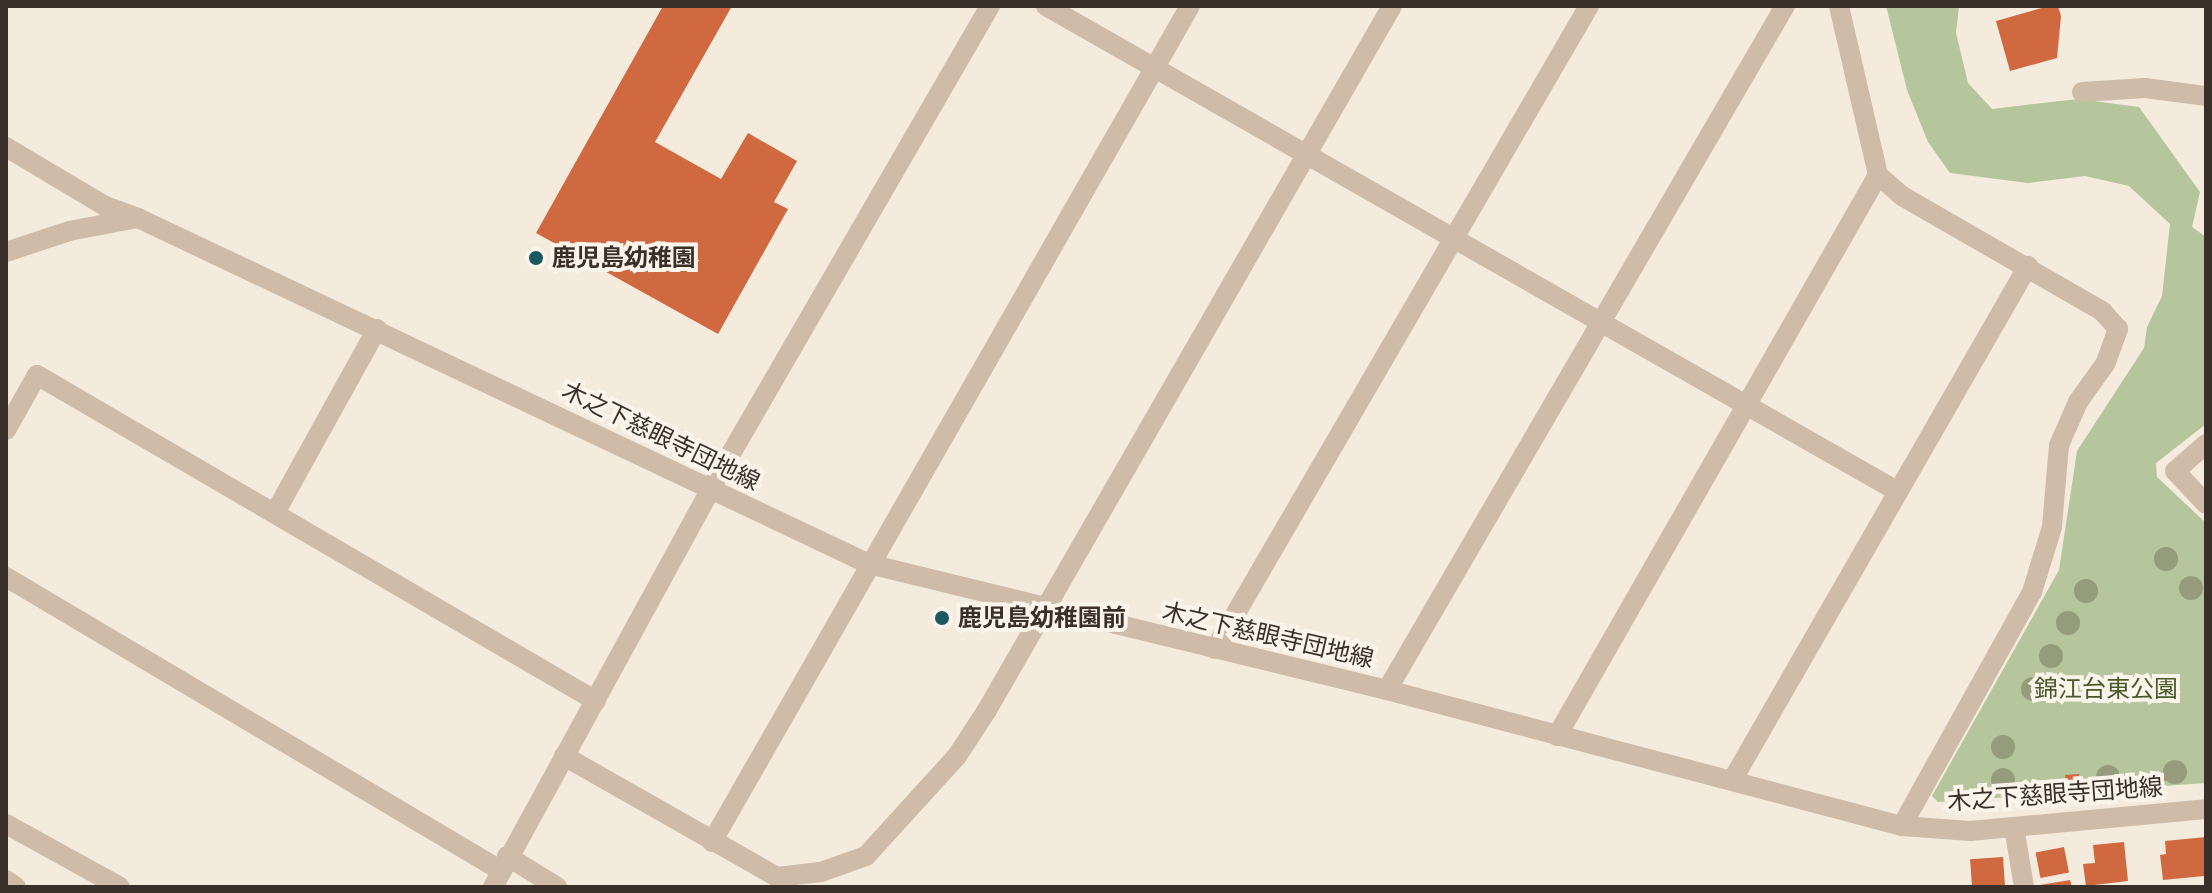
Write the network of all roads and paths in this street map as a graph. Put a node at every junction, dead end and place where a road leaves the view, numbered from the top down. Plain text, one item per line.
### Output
1 (990, 6) edge
2 (1046, 6) edge
3 (1190, 6) edge
4 (1392, 6) edge
5 (1589, 6) edge
6 (1785, 6) edge
7 (1839, 6) edge
8 (1154, 67) junction
9 (2082, 92) dead end
10 (2206, 96) edge
11 (6, 147) edge
12 (1306, 153) junction
13 (1878, 175) junction
14 (138, 218) junction
15 (1454, 235) junction
16 (6, 252) edge
17 (2028, 266) junction
18 (1599, 321) junction
19 (377, 329) junction
20 (1748, 405) junction
21 (6, 430) edge
22 (2206, 444) edge
23 (711, 488) junction
24 (1897, 491) junction
25 (2206, 504) edge
26 (276, 511) junction
27 (869, 564) junction
28 (6, 577) edge
29 (1046, 609) junction
30 (1215, 649) junction
31 (1387, 690) junction
32 (596, 701) junction
33 (1557, 736) junction
34 (564, 756) junction
35 (1733, 779) junction
36 (2206, 809) edge
37 (6, 824) edge
38 (1902, 826) junction
39 (2014, 827) junction
40 (712, 842) junction
41 (500, 871) edge
42 (6, 880) edge
43 (16, 887) edge
44 (120, 887) edge
45 (557, 887) edge
46 (2024, 887) edge

1 - 23 street
2 - 8 street
3 - 8 street
4 - 12 street
5 - 15 street
6 - 18 street
7 - 13 street
8 - 12 street
8 - 27 street
9 - 10 street
11 - 14 street, 木之下慈眼寺団地線
12 - 15 street
12 - 29 street
13 - 17 street
13 - 20 street
14 - 16 street
14 - 19 street, 木之下慈眼寺団地線
15 - 18 street
15 - 30 street
17 - 24 street
17 - 38 street
18 - 20 street
18 - 31 street
19 - 23 street, 木之下慈眼寺団地線
19 - 26 street
20 - 24 street
20 - 33 street
21 - 26 street
22 - 25 street
23 - 27 street, 木之下慈眼寺団地線
23 - 32 street
24 - 35 street
26 - 32 street
27 - 29 street, 木之下慈眼寺団地線
27 - 40 street
28 - 41 street
29 - 30 street, 木之下慈眼寺団地線
29 - 40 street
30 - 31 street, 木之下慈眼寺団地線
31 - 33 street, 木之下慈眼寺団地線
32 - 34 street
33 - 35 street, 木之下慈眼寺団地線
34 - 40 street
34 - 41 street
35 - 38 street, 木之下慈眼寺団地線
36 - 39 street, 木之下慈眼寺団地線
37 - 44 street
38 - 39 street, 木之下慈眼寺団地線
39 - 46 street
41 - 45 street
42 - 43 street

